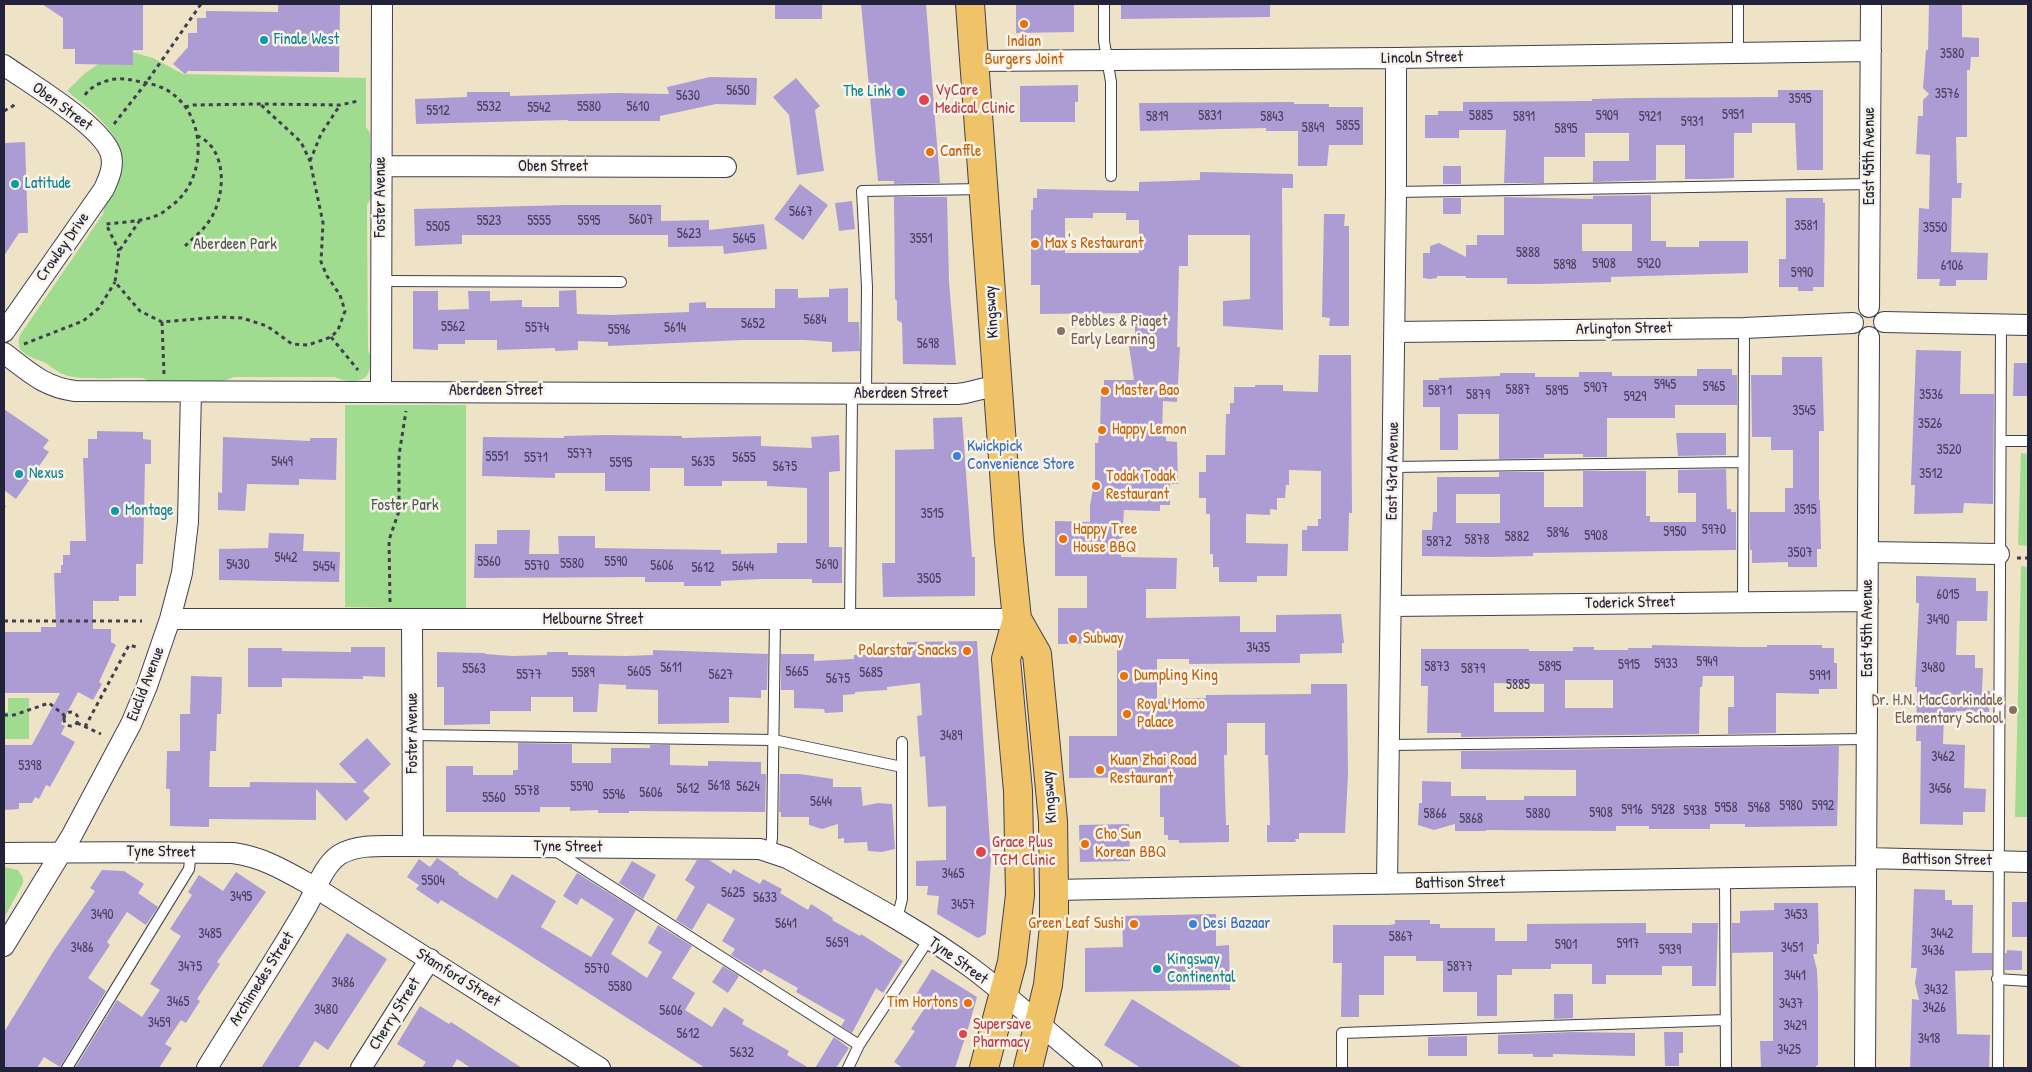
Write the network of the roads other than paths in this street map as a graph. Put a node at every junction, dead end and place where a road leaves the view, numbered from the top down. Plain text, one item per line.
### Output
1 (382, 4) edge
2 (970, 4) edge
3 (1104, 4) edge
4 (1738, 4) edge
5 (1871, 4) edge
6 (1871, 51) junction
7 (1738, 52) junction
8 (1396, 58) junction
9 (974, 61) junction
10 (1108, 61) junction
11 (4, 65) edge
12 (111, 156) joint
13 (381, 166) junction
14 (726, 167) dead end
15 (1111, 176) dead end
16 (1870, 184) junction
17 (983, 189) junction
18 (1396, 192) junction
19 (382, 281) junction
20 (621, 282) dead end
21 (1869, 307) junction
22 (1884, 322) junction
23 (1853, 323) junction
24 (2001, 324) junction
25 (2028, 325) edge
26 (1744, 328) junction
27 (4, 332) edge
28 (1395, 332) junction
29 (1869, 337) junction
30 (4, 353) edge
31 (998, 384) junction
32 (382, 391) junction
33 (191, 392) junction
34 (859, 394) junction
35 (2001, 441) junction
36 (2028, 442) edge
37 (1743, 462) junction
38 (1394, 467) junction
39 (1868, 552) junction
40 (1999, 554) junction
41 (1868, 601) junction
42 (1743, 602) junction
43 (1392, 606) junction
44 (170, 619) junction
45 (1017, 619) junction
46 (412, 620) junction
47 (775, 620) junction
48 (850, 620) junction
49 (414, 735) junction
50 (1867, 739) junction
51 (774, 740) junction
52 (902, 742) dead end
53 (1389, 745) junction
54 (902, 767) junction
55 (414, 846) junction
56 (549, 847) junction
57 (770, 851) junction
58 (191, 852) junction
59 (4, 853) edge
60 (60, 853) junction
61 (1998, 861) junction
62 (2028, 862) edge
63 (1866, 867) junction
64 (1725, 879) junction
65 (1388, 884) junction
66 (316, 888) junction
67 (1054, 890) junction
68 (897, 919) junction
69 (929, 939) junction
70 (4, 946) edge
71 (430, 960) junction
72 (1997, 980) junction
73 (2028, 981) edge
74 (1004, 996) junction
75 (1726, 1020) junction
76 (1038, 1024) junction
77 (859, 1045) junction
78 (68, 1068) edge
79 (207, 1068) edge
80 (361, 1068) edge
81 (600, 1068) edge
82 (848, 1068) edge
83 (984, 1068) edge
84 (1028, 1068) edge
85 (1092, 1068) edge
86 (1342, 1068) edge
87 (1726, 1068) edge
88 (1865, 1068) edge
89 (1998, 1068) edge

1 - 13 street, Foster Avenue
2 - 9 main road, Kingsway
3 - 10 lane
4 - 7 lane
5 - 6 street, East 45th Avenue
6 - 7 street, Lincoln Street
6 - 16 street, East 45th Avenue
7 - 8 street, Lincoln Street
8 - 10 street, Lincoln Street
8 - 18 street, East 43rd Avenue
9 - 10 street, Lincoln Street
9 - 17 main road, Kingsway
10 - 15 lane
11 - 12 street, Oben Street
12 - 27 street, Crowley Drive
13 - 14 street, Oben Street
13 - 19 street, Foster Avenue
16 - 18 lane
16 - 21 street, East 45th Avenue
17 - 31 main road, Kingsway
17 - 34 lane
18 - 28 street, East 43rd Avenue
19 - 20 lane
19 - 32 street, Foster Avenue
21 - 22 street
21 - 23 street
22 - 24 street
22 - 29 street
23 - 26 street, Arlington Street
23 - 29 street
24 - 25 street
24 - 35 lane
26 - 28 street, Arlington Street
26 - 37 lane
28 - 38 street, East 43rd Avenue
29 - 39 street, East 45th Avenue
30 - 33 street, Aberdeen Street
31 - 34 street, Aberdeen Street
31 - 45 main road, Kingsway
32 - 33 street, Aberdeen Street
32 - 34 street, Aberdeen Street
33 - 44 street, Euclid Avenue
34 - 48 lane
35 - 36 lane
35 - 40 lane
37 - 38 lane
37 - 42 lane
38 - 43 street, East 43rd Avenue
39 - 40 street
39 - 41 street, East 45th Avenue
40 - 61 lane
41 - 42 street, Toderick Street
41 - 50 street, East 45th Avenue
42 - 43 street, Toderick Street
43 - 53 street, East 43rd Avenue
44 - 46 street, Melbourne Street
44 - 60 street, Euclid Avenue
45 - 48 street, Melbourne Street
45 - 67 main road, Kingsway
45 - 74 main road, Kingsway
46 - 47 street, Melbourne Street
46 - 49 street, Foster Avenue
47 - 48 street, Melbourne Street
47 - 51 lane
49 - 51 lane
49 - 55 street, Foster Avenue
50 - 53 lane
50 - 63 street, East 45th Avenue
51 - 54 lane
51 - 57 lane
52 - 54 lane
53 - 65 street, East 43rd Avenue
54 - 68 lane
55 - 56 street, Tyne Street
55 - 66 street, Tyne Street
56 - 57 street, Tyne Street
56 - 77 lane
57 - 68 street, Tyne Street
58 - 60 street, Tyne Street
58 - 66 street, Tyne Street
58 - 78 lane
59 - 60 street, Tyne Street
60 - 70 street, Euclid Avenue
61 - 62 street, Battison Street
61 - 63 street, Battison Street
61 - 72 lane
63 - 64 street, Battison Street
63 - 88 street, East 45th Avenue
64 - 65 street, Battison Street
64 - 75 lane
65 - 67 street, Battison Street
66 - 71 street, Stamford Street
66 - 79 street, Archimedes Street
67 - 76 main road, Kingsway
68 - 69 street, Tyne Street
69 - 74 street, Tyne Street
69 - 77 lane
71 - 80 street, Cherry Street
71 - 81 street, Stamford Street
72 - 73 lane
72 - 89 lane
74 - 76 street, Tyne Street
74 - 83 main road, Kingsway
75 - 86 lane
75 - 87 lane
76 - 84 main road, Kingsway
76 - 85 street, Tyne Street
77 - 82 lane

